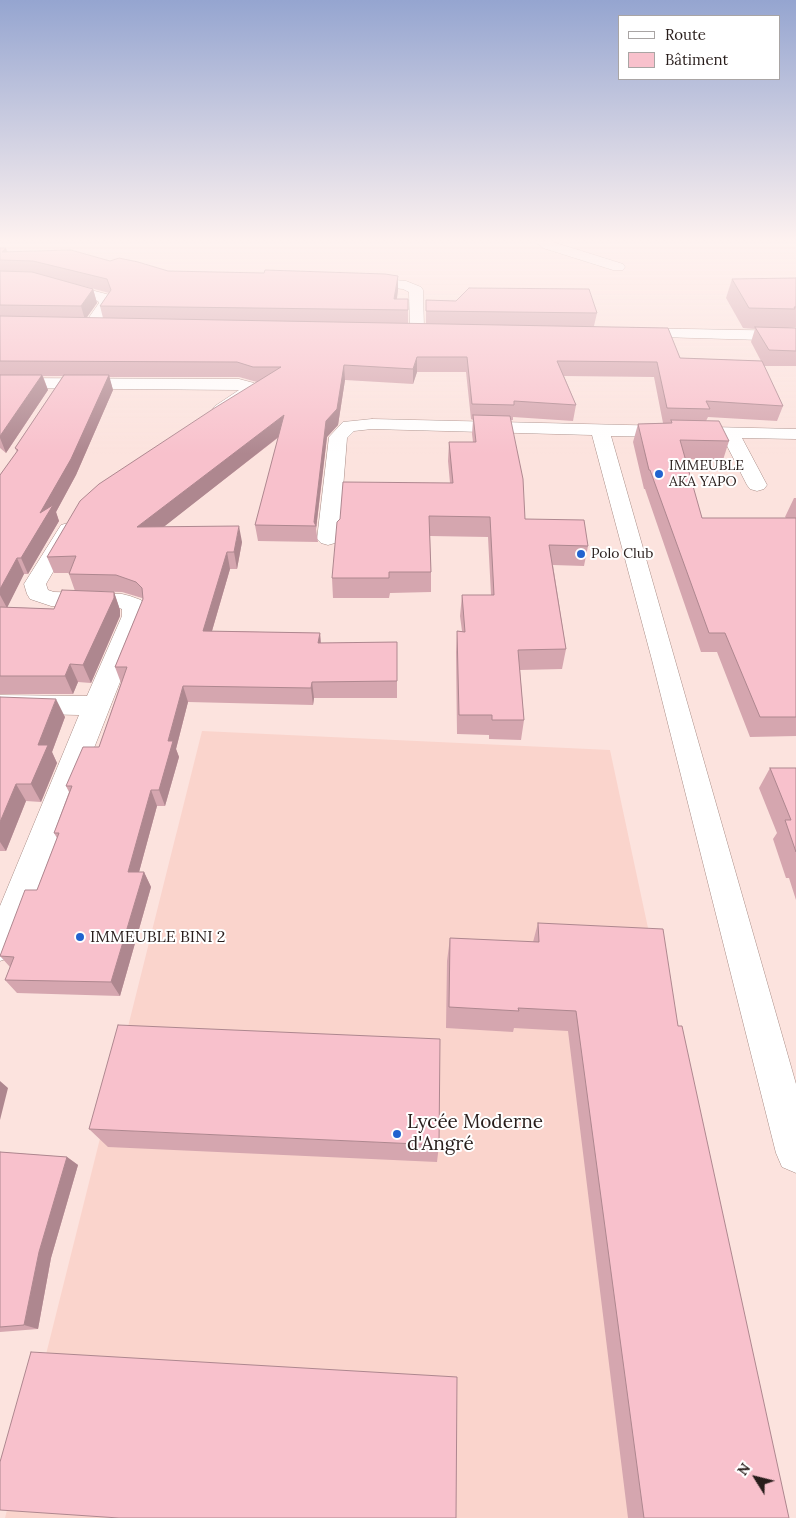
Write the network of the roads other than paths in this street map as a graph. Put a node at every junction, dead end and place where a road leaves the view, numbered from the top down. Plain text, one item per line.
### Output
1 (98, 312) edge
2 (417, 312) edge
3 (110, 327) edge
4 (417, 330) edge
5 (616, 332) edge
6 (796, 336) edge
7 (0, 383) edge
8 (62, 384) junction
9 (52, 400) edge
10 (208, 420) edge
11 (600, 430) junction
12 (730, 433) junction
13 (796, 434) edge
14 (757, 485) dead end
15 (76, 513) edge
16 (328, 539) dead end
17 (0, 704) edge
18 (96, 706) junction
19 (7, 910) edge
20 (0, 946) edge
21 (796, 1153) edge

1 - 3 street
2 - 4 street
5 - 6 street
7 - 8 street
8 - 9 street
8 - 10 street
11 - 12 street
11 - 16 street
11 - 21 street
12 - 13 street
12 - 14 street
15 - 18 street
17 - 18 street
18 - 19 street
19 - 20 street

